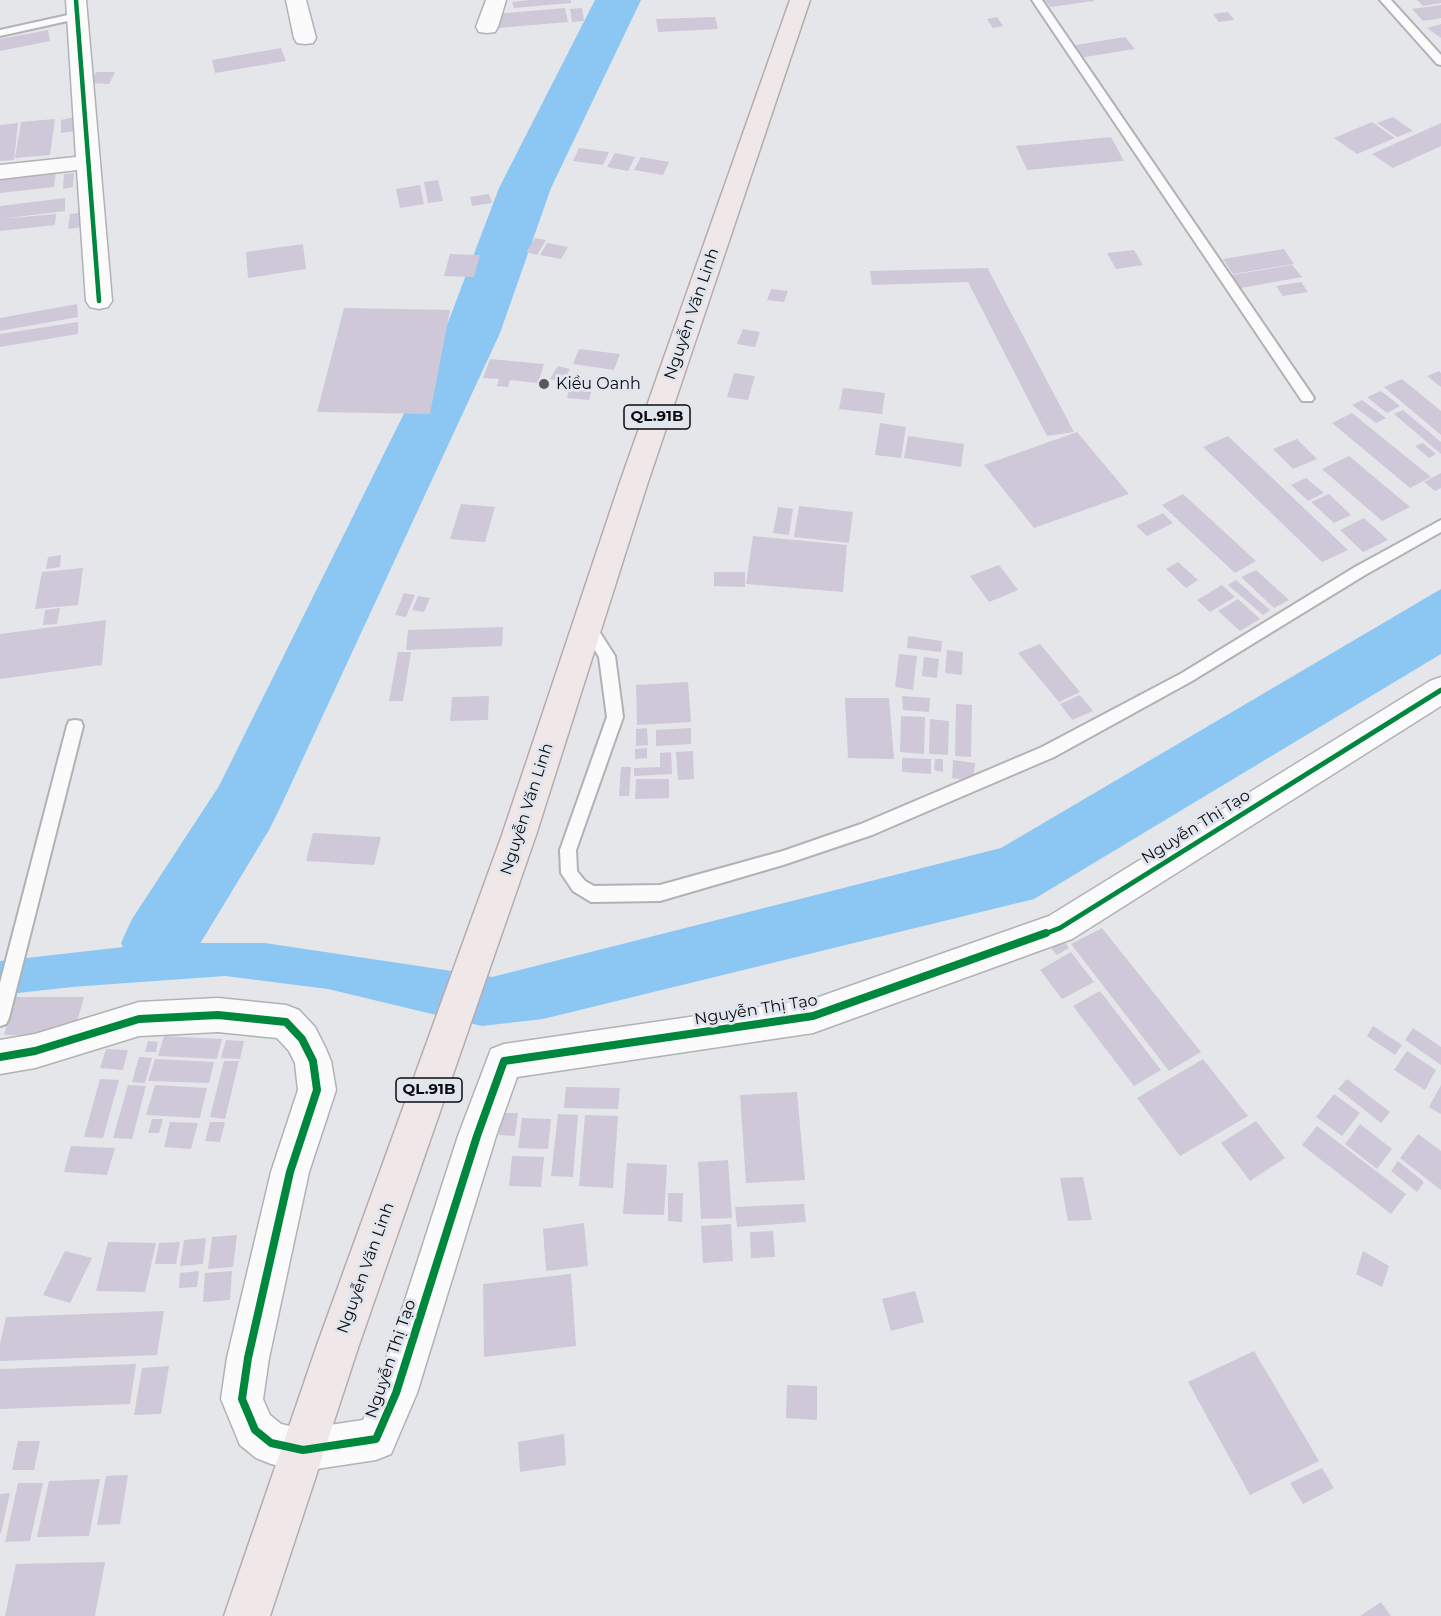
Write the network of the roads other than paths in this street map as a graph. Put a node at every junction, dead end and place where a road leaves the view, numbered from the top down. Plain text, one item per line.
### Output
1 (296, 0) edge
2 (496, 0) edge
3 (800, 0) edge
4 (1037, 0) edge
5 (1385, 0) edge
6 (77, 8) edge
7 (487, 27) dead end
8 (0, 33) edge
9 (305, 38) dead end
10 (1441, 62) edge
11 (90, 162) junction
12 (0, 172) edge
13 (99, 301) dead end
14 (1307, 398) dead end
15 (1441, 525) edge
16 (586, 624) junction
17 (1441, 690) edge
18 (75, 726) dead end
19 (0, 1017) edge
20 (0, 1057) edge
21 (303, 1450) junction
22 (247, 1616) edge

1 - 9 street
2 - 7 street
3 - 16 highway, Nguyễn Văn Linh / QL.91B
4 - 14 lane
5 - 10 lane
6 - 8 lane
6 - 11 street
11 - 12 street
11 - 13 street
15 - 16 lane
16 - 21 highway, Nguyễn Văn Linh / QL.91B
17 - 21 street, Nguyễn Thị Tạo
18 - 19 lane
20 - 21 street
21 - 22 highway, Nguyễn Văn Linh / QL.91B

